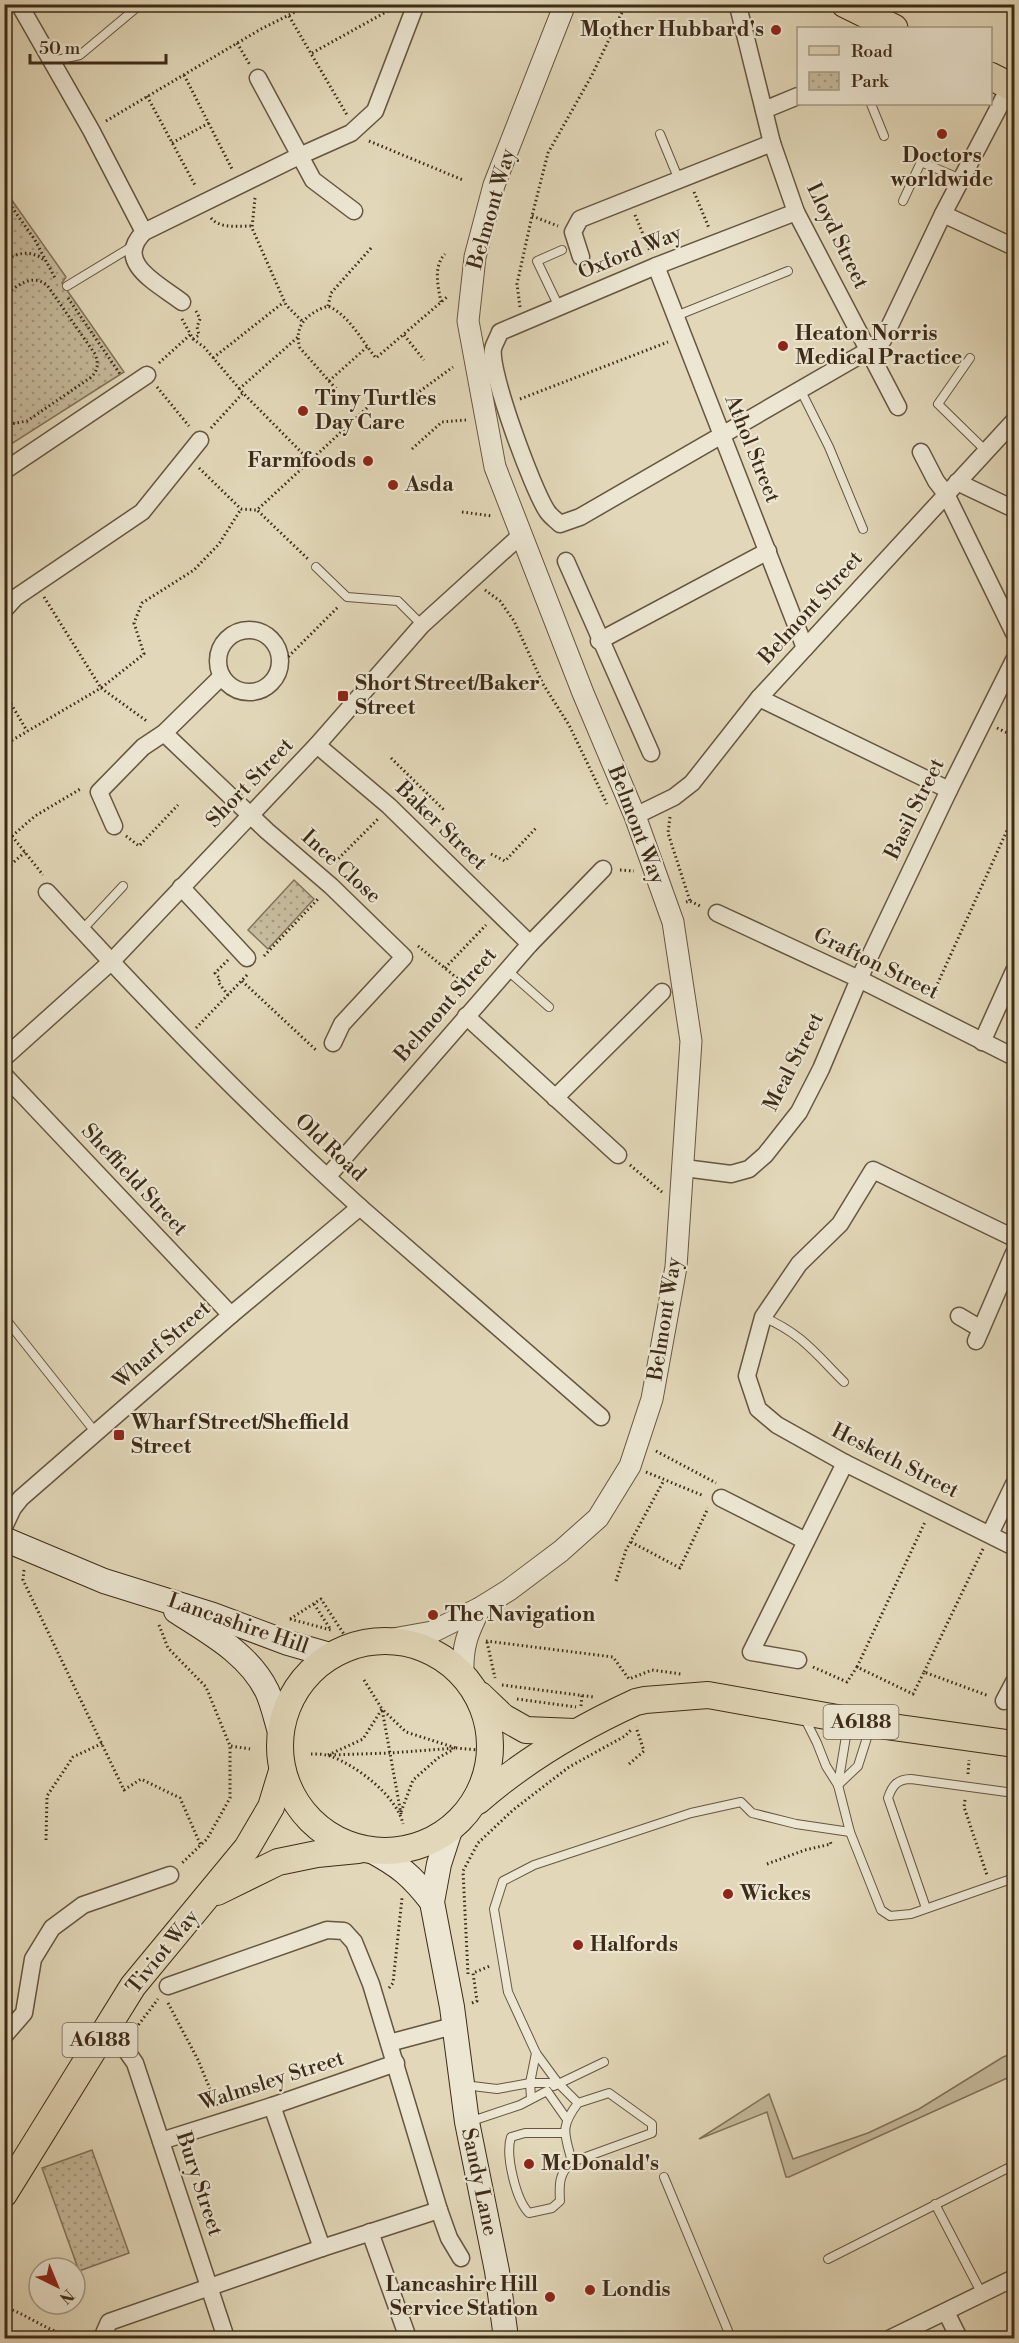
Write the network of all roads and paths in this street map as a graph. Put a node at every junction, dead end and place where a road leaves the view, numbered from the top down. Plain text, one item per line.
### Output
1 (19, 4) edge
2 (141, 4) edge
3 (310, 4) edge
4 (399, 4) edge
5 (416, 4) edge
6 (565, 4) edge
7 (626, 4) edge
8 (845, 4) edge
9 (738, 6) dead end
10 (289, 15) junction
11 (892, 27) edge
12 (237, 44) junction
13 (311, 54) junction
14 (52, 61) junction
15 (184, 75) junction
16 (258, 78) joint
17 (1005, 83) edge
18 (147, 96) junction
19 (797, 96) edge
20 (871, 105) edge
21 (764, 110) junction
22 (209, 123) junction
23 (91, 130) junction
24 (353, 131) junction
25 (660, 134) dead end
26 (885, 136) dead end
27 (172, 143) junction
28 (772, 143) junction
29 (299, 156) junction
30 (259, 176) junction
31 (683, 178) junction
32 (961, 179) junction
33 (463, 180) dead end
34 (240, 185) junction
35 (629, 200) junction
36 (903, 201) dead end
37 (202, 204) junction
38 (354, 211) dead end
39 (796, 212) junction
40 (943, 214) junction
41 (532, 216) junction
42 (252, 226) junction
43 (144, 232) junction
44 (573, 232) junction
45 (715, 243) junction
46 (133, 246) junction
47 (1014, 247) edge
48 (372, 248) dead end
49 (4, 250) edge
50 (562, 250) dead end
51 (445, 254) dead end
52 (581, 257) dead end
53 (9, 258) junction
54 (4, 261) edge
55 (46, 262) dead end
56 (656, 266) junction
57 (788, 271) dead end
58 (68, 286) dead end
59 (4, 295) edge
60 (447, 297) dead end
61 (182, 302) junction
62 (284, 302) junction
63 (441, 302) junction
64 (328, 306) junction
65 (560, 307) junction
66 (676, 316) junction
67 (302, 321) junction
68 (521, 324) junction
69 (404, 335) junction
70 (684, 336) junction
71 (192, 337) junction
72 (298, 337) junction
73 (367, 347) junction
74 (869, 350) junction
75 (213, 358) junction
76 (970, 358) dead end
77 (424, 360) dead end
78 (453, 367) dead end
79 (147, 375) junction
80 (329, 381) junction
81 (239, 389) junction
82 (801, 390) junction
83 (338, 392) dead end
84 (243, 393) junction
85 (416, 394) dead end
86 (370, 405) dead end
87 (506, 405) junction
88 (898, 407) dead end
89 (4, 417) edge
90 (461, 420) dead end
91 (1014, 421) edge
92 (10, 424) junction
93 (4, 434) edge
94 (723, 436) junction
95 (200, 440) junction
96 (412, 449) dead end
97 (986, 451) junction
98 (921, 452) dead end
99 (187, 456) junction
100 (309, 461) junction
101 (4, 471) edge
102 (957, 482) junction
103 (946, 494) junction
104 (241, 509) junction
105 (1014, 509) edge
106 (257, 510) junction
107 (462, 512) dead end
108 (519, 527) junction
109 (863, 529) dead end
110 (768, 551) junction
111 (566, 561) dead end
112 (316, 567) joint
113 (472, 580) junction
114 (36, 584) junction
115 (347, 597) junction
116 (4, 610) edge
117 (422, 625) junction
118 (1014, 633) edge
119 (599, 640) junction
120 (805, 648) junction
121 (1014, 660) edge
122 (282, 663) junction
123 (220, 677) junction
124 (101, 688) junction
125 (4, 692) edge
126 (759, 698) junction
127 (27, 731) junction
128 (165, 733) junction
129 (4, 745) edge
130 (317, 745) junction
131 (651, 753) dead end
132 (391, 758) dead end
133 (949, 790) junction
134 (99, 792) junction
135 (674, 797) junction
136 (178, 805) dead end
137 (389, 806) junction
138 (444, 810) dead end
139 (612, 813) dead end
140 (251, 815) junction
141 (1014, 815) edge
142 (635, 816) junction
143 (114, 826) joint
144 (536, 828) dead end
145 (4, 832) edge
146 (12, 836) junction
147 (25, 852) junction
148 (491, 854) dead end
149 (635, 862) dead end
150 (603, 869) joint
151 (4, 871) edge
152 (320, 876) junction
153 (123, 886) dead end
154 (181, 887) junction
155 (47, 892) joint
156 (690, 901) dead end
157 (498, 913) junction
158 (717, 913) dead end
159 (82, 930) junction
160 (530, 944) junction
161 (243, 954) joint
162 (404, 957) junction
163 (111, 961) junction
164 (445, 968) junction
165 (507, 969) junction
166 (1014, 971) edge
167 (859, 979) junction
168 (242, 981) dead end
169 (662, 992) dead end
170 (228, 995) dead end
171 (482, 999) junction
172 (549, 1007) dead end
173 (925, 1013) junction
174 (466, 1016) junction
175 (982, 1042) junction
176 (333, 1043) joint
177 (1014, 1057) edge
178 (4, 1058) edge
179 (4, 1075) edge
180 (555, 1098) junction
181 (618, 1155) joint
182 (692, 1169) dead end
183 (328, 1176) junction
184 (680, 1206) junction
185 (360, 1207) junction
186 (1014, 1238) edge
187 (1014, 1253) edge
188 (231, 1315) junction
189 (959, 1316) dead end
190 (4, 1317) edge
191 (763, 1317) junction
192 (844, 1382) dead end
193 (601, 1417) dead end
194 (96, 1433) junction
195 (634, 1454) junction
196 (845, 1462) junction
197 (1014, 1484) edge
198 (721, 1498) joint
199 (932, 1505) junction
200 (4, 1527) edge
201 (990, 1534) junction
202 (4, 1539) edge
203 (806, 1540) junction
204 (631, 1542) junction
205 (1014, 1547) edge
206 (27, 1550) junction
207 (616, 1581) dead end
208 (147, 1592) junction
209 (314, 1604) junction
210 (480, 1608) junction
211 (469, 1630) junction
212 (393, 1640) junction
213 (487, 1642) junction
214 (340, 1650) junction
215 (798, 1660) joint
216 (857, 1667) junction
217 (924, 1672) junction
218 (686, 1675) dead end
219 (364, 1680) dead end
220 (1014, 1682) edge
221 (471, 1683) junction
222 (582, 1695) junction
223 (596, 1697) dead end
224 (524, 1700) dead end
225 (1004, 1701) joint
226 (381, 1709) junction
227 (801, 1712) junction
228 (860, 1722) junction
229 (280, 1732) junction
230 (575, 1732) junction
231 (103, 1743) junction
232 (1014, 1744) edge
233 (230, 1746) junction
234 (456, 1748) junction
235 (250, 1749) dead end
236 (477, 1750) dead end
237 (390, 1753) junction
238 (312, 1754) dead end
239 (328, 1755) junction
240 (969, 1755) dead end
241 (629, 1764) dead end
242 (282, 1771) junction
243 (967, 1780) dead end
244 (838, 1785) junction
245 (1014, 1793) edge
246 (965, 1800) dead end
247 (473, 1805) junction
248 (401, 1814) junction
249 (403, 1824) dead end
250 (827, 1829) junction
251 (450, 1830) junction
252 (850, 1832) junction
253 (46, 1840) dead end
254 (201, 1846) junction
255 (368, 1850) junction
256 (767, 1864) dead end
257 (170, 1875) joint
258 (988, 1878) dead end
259 (1014, 1878) edge
260 (209, 1895) junction
261 (402, 1896) dead end
262 (432, 1902) junction
263 (926, 1908) junction
264 (502, 1961) junction
265 (468, 1980) dead end
266 (165, 1989) junction
267 (377, 2002) junction
268 (458, 2012) junction
269 (4, 2036) edge
270 (389, 2043) junction
271 (123, 2046) joint
272 (536, 2053) junction
273 (604, 2062) dead end
274 (396, 2063) junction
275 (530, 2083) junction
276 (558, 2083) junction
277 (460, 2085) junction
278 (547, 2091) junction
279 (531, 2098) junction
280 (578, 2103) junction
281 (272, 2106) junction
282 (566, 2118) junction
283 (223, 2121) junction
284 (467, 2122) junction
285 (564, 2133) junction
286 (161, 2141) junction
287 (572, 2162) junction
288 (1014, 2165) edge
289 (664, 2177) dead end
290 (4, 2194) edge
291 (934, 2204) junction
292 (439, 2210) junction
293 (370, 2232) junction
294 (321, 2248) junction
295 (461, 2258) dead end
296 (828, 2259) dead end
297 (1014, 2278) edge
298 (209, 2287) junction
299 (982, 2294) junction
300 (4, 2307) edge
301 (946, 2312) junction
302 (102, 2338) edge
303 (226, 2338) edge
304 (408, 2338) edge
305 (506, 2338) edge
306 (731, 2338) edge
307 (891, 2338) edge
308 (959, 2338) edge

1 - 14 street
2 - 14 lane
3 - 10 path
4 - 13 path
5 - 24 street
6 - 108 street, Belmont Way
7 - 41 path
8 - 11 highway
9 - 21 street, Lloyd Street
10 - 12 path
10 - 13 path
12 - 15 path
12 - 16 path
13 - 24 path
14 - 23 street
15 - 18 path
15 - 22 path
16 - 29 street
17 - 32 street
18 - 23 path
18 - 27 path
19 - 21 street
20 - 26 lane
21 - 28 street, Lloyd Street
22 - 27 path
22 - 34 path
23 - 43 street
24 - 29 street
24 - 33 path
25 - 31 lane
27 - 37 path
28 - 31 street
28 - 39 street, Lloyd Street
29 - 30 street
29 - 38 street
30 - 34 street
30 - 42 path
31 - 35 street
31 - 45 path
32 - 36 lane
32 - 40 street
34 - 37 street
35 - 44 street
35 - 56 path
37 - 42 path
37 - 43 street
39 - 45 street, Oxford Way
39 - 74 street, Lloyd Street
40 - 47 street
40 - 74 street
41 - 44 path
41 - 68 path
42 - 62 path
43 - 46 street
44 - 52 street
45 - 56 street, Oxford Way
46 - 58 lane
46 - 61 street
48 - 64 path
49 - 53 path
50 - 65 lane
51 - 63 path
53 - 54 path
53 - 55 path
56 - 65 street, Oxford Way
56 - 66 street, Athol Street
57 - 66 lane
59 - 92 path
60 - 63 path
61 - 71 path
61 - 71 path
62 - 67 path
62 - 75 path
63 - 69 path
64 - 67 path
64 - 73 path
65 - 68 street, Oxford Way
66 - 70 street, Athol Street
67 - 72 path
68 - 87 street, Oxford Way
69 - 73 path
69 - 77 path
70 - 87 path
70 - 94 street, Athol Street
71 - 75 path
71 - 79 path
72 - 80 path
72 - 81 path
73 - 80 path
74 - 82 street
74 - 88 street, Lloyd Street
75 - 81 path
76 - 97 lane
78 - 85 path
79 - 95 path
79 - 101 street
80 - 83 path
81 - 84 path
82 - 94 street
82 - 109 lane
84 - 95 path
84 - 100 path
86 - 100 path
87 - 94 street
89 - 92 path
90 - 96 path
91 - 97 street, Belmont Street
92 - 93 path
94 - 110 street, Athol Street
95 - 99 street
97 - 102 street, Belmont Street
98 - 103 street
99 - 104 path
99 - 114 street
100 - 106 path
102 - 103 street, Belmont Street
102 - 105 street
103 - 118 street
103 - 120 street, Belmont Street
104 - 106 path
104 - 124 path
106 - 112 path
107 - 108 path
108 - 113 street, Short Street
108 - 142 street, Belmont Way
110 - 119 street
110 - 120 street, Athol Street
111 - 119 street
112 - 115 lane
113 - 117 street, Short Street
113 - 139 path
114 - 116 street
114 - 124 path
115 - 117 lane
115 - 122 path
117 - 130 street, Short Street
119 - 131 street
120 - 126 street, Belmont Street
121 - 133 street, Basil Street
122 - 123 street
122 - 123 street
123 - 128 street
124 - 127 path
124 - 128 path
125 - 127 path
126 - 133 street
126 - 135 street, Belmont Street
127 - 129 path
128 - 134 street
128 - 140 street, Ince Close
130 - 137 street, Baker Street
130 - 140 street, Short Street
132 - 138 path
133 - 167 street, Basil Street
134 - 143 street
134 - 146 path
135 - 142 street, Belmont Street
135 - 156 path
136 - 143 path
137 - 152 path
137 - 157 street, Baker Street
140 - 152 street, Ince Close
140 - 154 street, Short Street
141 - 173 path
142 - 184 street, Belmont Way
144 - 148 path
145 - 146 path
146 - 147 path
147 - 151 path
147 - 155 path
149 - 150 path
150 - 160 street, Belmont Street
152 - 162 street, Ince Close
153 - 159 lane
154 - 161 street
154 - 163 street, Short Street
155 - 159 street, Old Road
157 - 160 street, Baker Street
157 - 164 path
158 - 167 street, Grafton Street
159 - 163 street, Old Road
160 - 165 street, Belmont Street
161 - 170 path
162 - 164 path
162 - 176 street
163 - 178 street, Short Street
163 - 183 street, Old Road
164 - 171 path
165 - 171 street, Belmont Street
165 - 172 lane
166 - 175 street
167 - 173 street, Grafton Street
167 - 182 street, Meal Street
168 - 176 path
169 - 180 street
171 - 174 street, Belmont Street
173 - 175 street, Grafton Street
174 - 180 street
174 - 183 street, Belmont Street
175 - 177 street, Grafton Street
179 - 188 street, Sheffield Street
180 - 181 street
181 - 184 path
183 - 185 street, Old Road
184 - 195 street, Belmont Way
185 - 188 street, Wharf Street
185 - 193 street, Old Road
186 - 191 street
187 - 189 street
188 - 194 street, Wharf Street
190 - 194 lane
191 - 192 lane
191 - 196 street, Hesketh Street
194 - 200 street, Wharf Street
195 - 198 path
195 - 210 street, Belmont Way
196 - 199 street, Hesketh Street
196 - 203 street
197 - 201 street
198 - 203 street
199 - 201 street, Hesketh Street
199 - 216 path
201 - 205 street, Hesketh Street
201 - 217 path
202 - 206 main road, Lancashire Hill
203 - 215 street
204 - 204 path
204 - 207 path
206 - 208 main road, Lancashire Hill
206 - 231 path
208 - 214 main road, Lancashire Hill
208 - 229 main road, Lancashire Hill
208 - 233 path
209 - 209 path
209 - 214 path
210 - 211 street
210 - 212 street, Belmont Way
211 - 213 path
211 - 221 street
212 - 214 main road
212 - 221 main road
213 - 218 path
213 - 222 path
214 - 229 main road
215 - 216 path
216 - 217 path
217 - 225 path
219 - 226 path
220 - 225 street
221 - 230 main road, A6188
221 - 247 main road
222 - 223 path
222 - 224 path
226 - 234 path
226 - 237 path
226 - 239 path
227 - 228 main road, A6188
227 - 230 main road, A6188
227 - 244 lane
228 - 232 main road, A6188
228 - 244 lane
228 - 244 lane
229 - 242 main road
230 - 247 main road, A6188
231 - 253 path
231 - 254 path
233 - 235 path
233 - 254 path
234 - 236 path
234 - 237 path
234 - 248 path
237 - 239 path
237 - 248 path
238 - 239 path
239 - 248 path
240 - 243 path
241 - 265 path
242 - 255 main road
242 - 260 main road, Tiviot Way / A6188
244 - 252 lane
245 - 263 lane
246 - 258 path
247 - 251 main road, Tiviot Way
248 - 249 path
250 - 252 lane
250 - 256 path
250 - 264 lane
251 - 255 main road, Tiviot Way
251 - 262 main road, Sandy Lane
252 - 263 lane
254 - 257 path
255 - 260 main road, Tiviot Way / A6188
255 - 262 main road, Sandy Lane
257 - 269 street
259 - 263 lane
260 - 290 main road, Tiviot Way / A6188
261 - 267 path
262 - 268 main road, Sandy Lane
264 - 268 path
264 - 272 lane
266 - 267 street, Sandy Lane
266 - 271 path
266 - 283 path
267 - 270 street, Sandy Lane
268 - 270 street
268 - 277 main road, Sandy Lane
270 - 274 street, Sandy Lane
271 - 286 street, Bury Street
272 - 275 lane
272 - 276 lane
273 - 276 lane
274 - 281 street, Walmsley Street
274 - 292 street, Sandy Lane
275 - 276 lane
275 - 277 lane
275 - 279 lane
276 - 278 lane
276 - 280 lane
277 - 284 main road, Sandy Lane
278 - 279 lane
278 - 282 lane
279 - 284 lane
280 - 282 lane
280 - 287 lane
281 - 283 street, Walmsley Street
281 - 294 street
282 - 285 lane
283 - 286 street, Walmsley Street
284 - 305 main road, Sandy Lane
285 - 287 lane
285 - 287 lane
286 - 298 street, Bury Street
288 - 291 lane
289 - 306 lane
291 - 296 lane
291 - 299 lane
292 - 293 street
292 - 295 street, Sandy Lane
293 - 294 street
293 - 304 street
294 - 298 street
297 - 299 street
298 - 302 street
298 - 303 street, Bury Street
299 - 301 street
300 - 302 path
301 - 307 street
301 - 308 street

